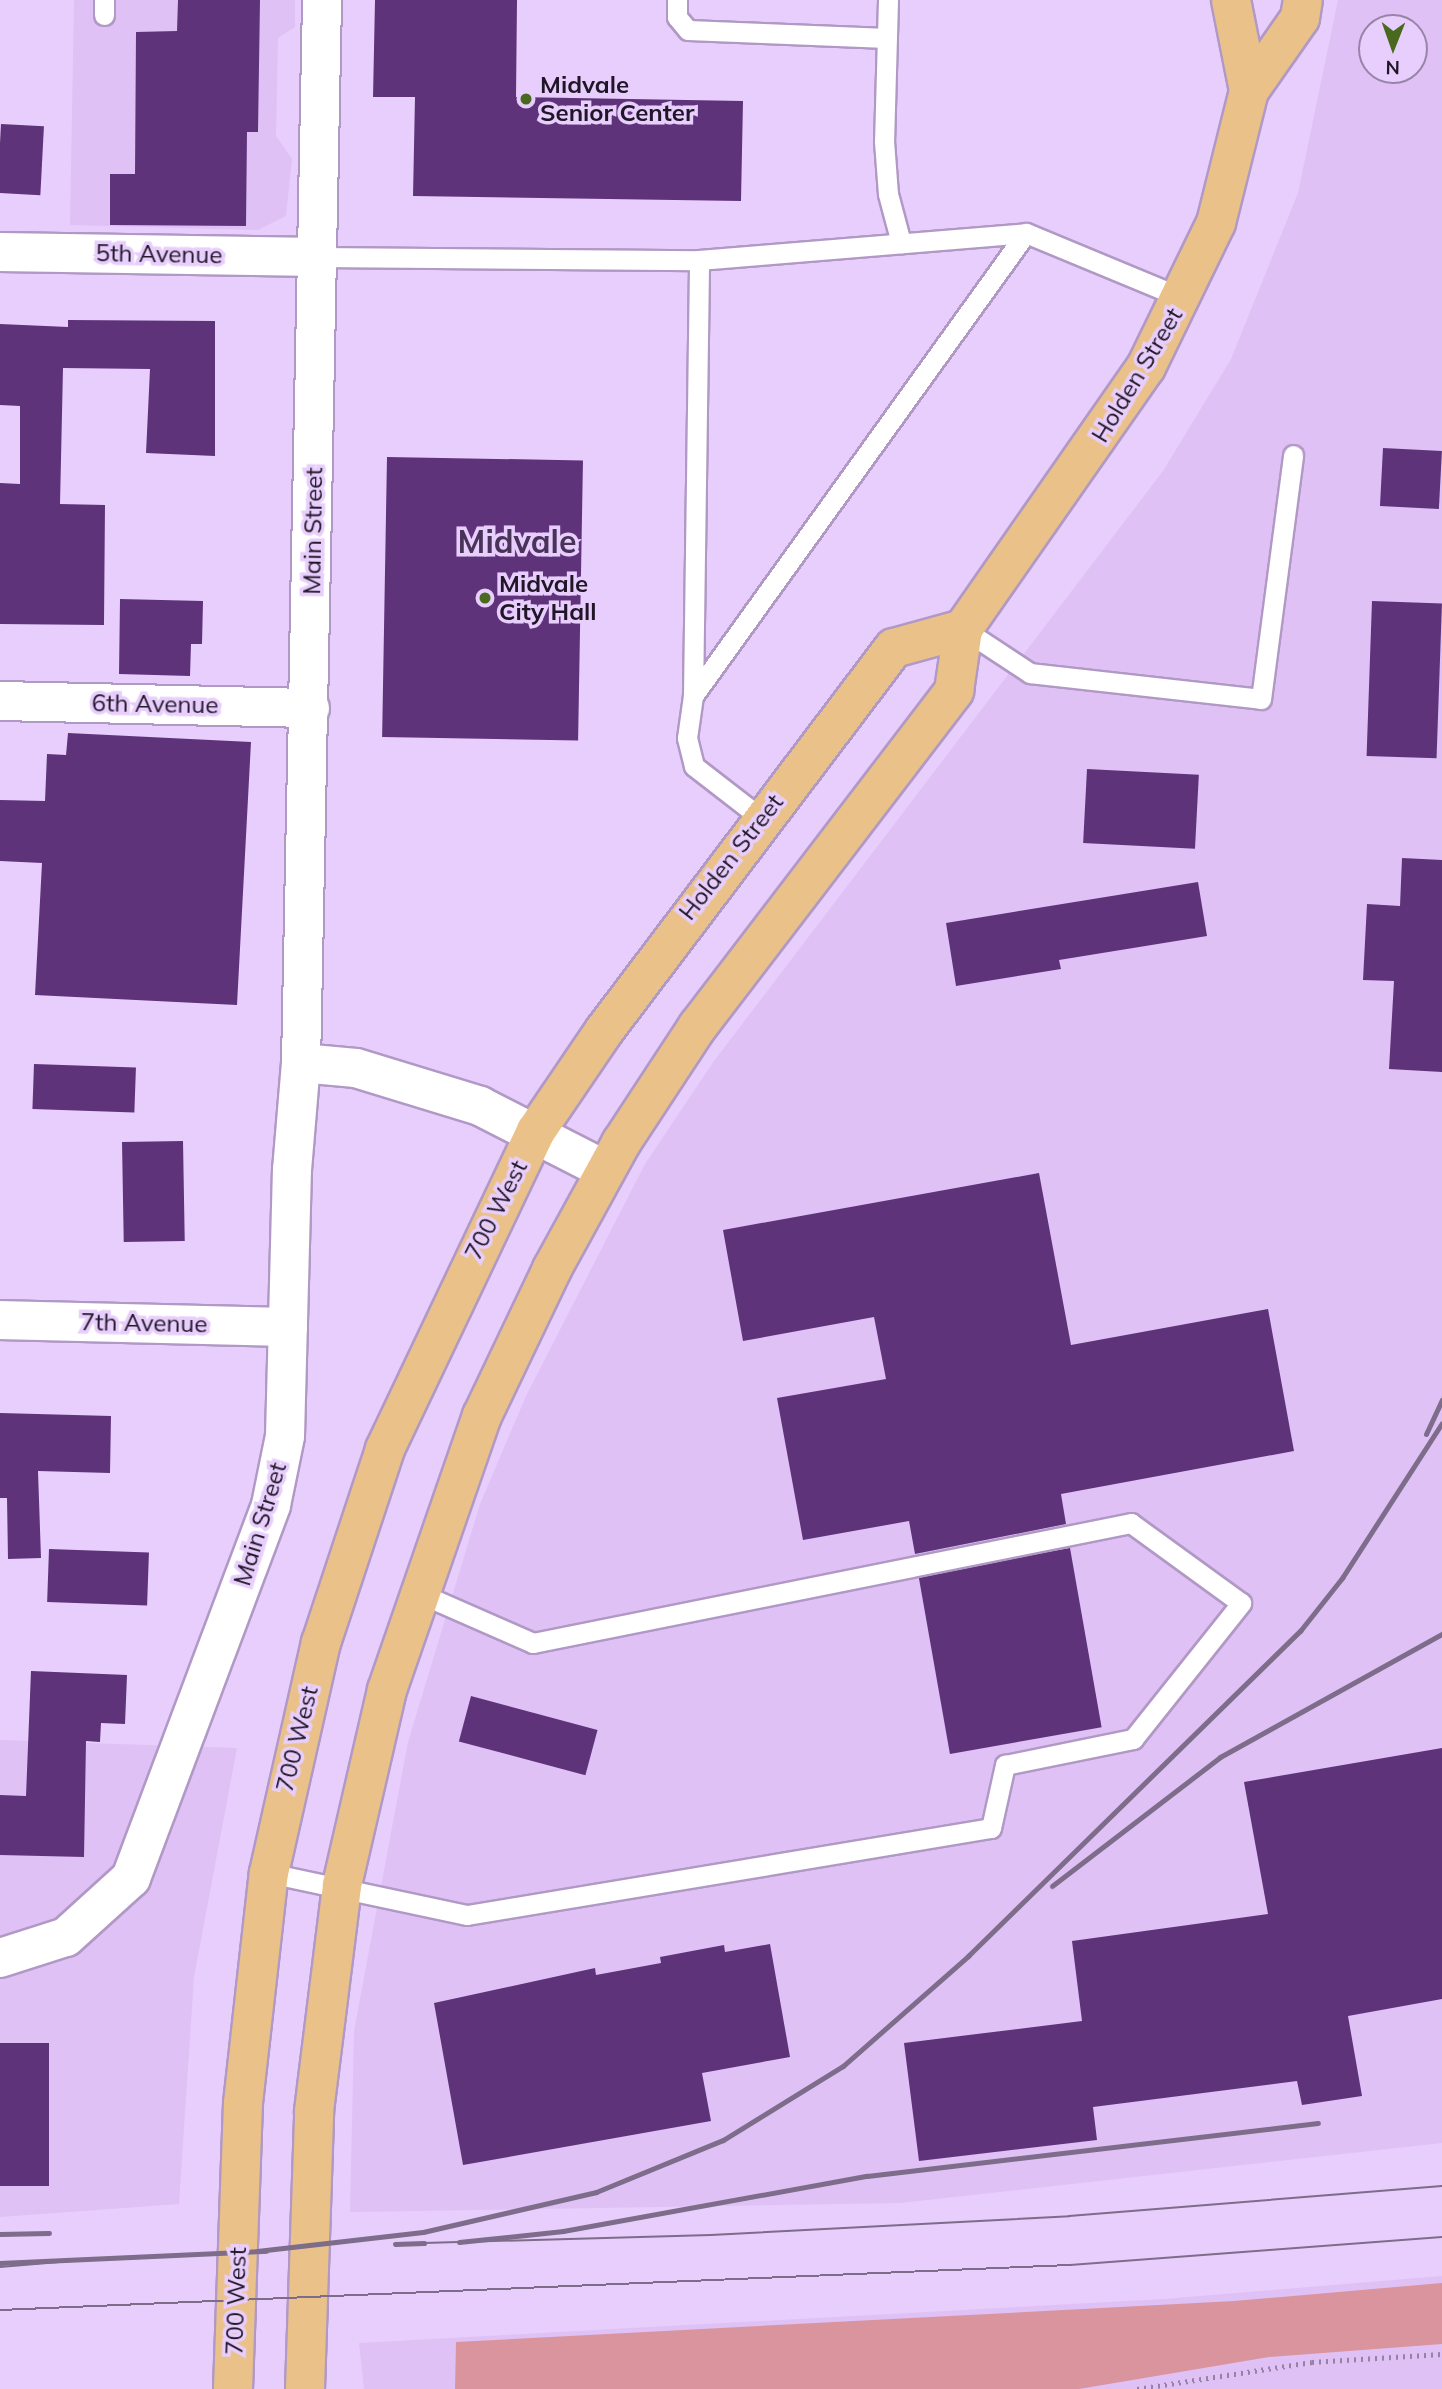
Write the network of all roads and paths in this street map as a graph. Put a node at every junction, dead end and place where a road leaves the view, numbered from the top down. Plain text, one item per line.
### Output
1 (323, 0) edge
2 (677, 0) edge
3 (888, 0) edge
4 (1231, 0) edge
5 (1303, 0) edge
6 (887, 38) junction
7 (1249, 91) junction
8 (1026, 233) junction
9 (901, 243) junction
10 (0, 252) edge
11 (318, 257) junction
12 (699, 260) junction
13 (1183, 298) junction
14 (1293, 455) dead end
15 (963, 629) junction
16 (693, 696) junction
17 (0, 701) edge
18 (310, 708) junction
19 (761, 818) junction
20 (301, 1063) junction
21 (536, 1131) junction
22 (606, 1170) junction
23 (0, 1320) edge
24 (288, 1327) junction
25 (417, 1592) junction
26 (269, 1873) junction
27 (342, 1885) junction
28 (0, 1958) edge
29 (1442, 2354) edge
30 (233, 2389) edge
31 (306, 2389) edge
32 (1138, 2389) edge

1 - 11 street, Main Street
2 - 6 lane
3 - 6 lane
4 - 7 main road, Holden Street
5 - 7 main road, Holden Street
6 - 9 lane
7 - 13 main road, Holden Street
8 - 9 lane
8 - 13 lane
8 - 16 lane
9 - 12 lane
10 - 11 street, 5th Avenue
11 - 12 lane
11 - 18 street, Main Street
12 - 16 lane
13 - 15 main road, Holden Street
14 - 15 lane
15 - 19 main road, Holden Street
15 - 22 main road, Holden Street
16 - 19 lane
17 - 18 street, 6th Avenue
18 - 20 street, Main Street
19 - 21 main road, Holden Street
20 - 21 street
20 - 24 street, Main Street
21 - 22 street
21 - 26 main road, 700 West
22 - 25 main road
23 - 24 street, 7th Avenue
24 - 28 street, Main Street
25 - 27 main road
25 - 27 lane
26 - 27 lane
26 - 30 main road, 700 West
27 - 31 main road
29 - 32 path

